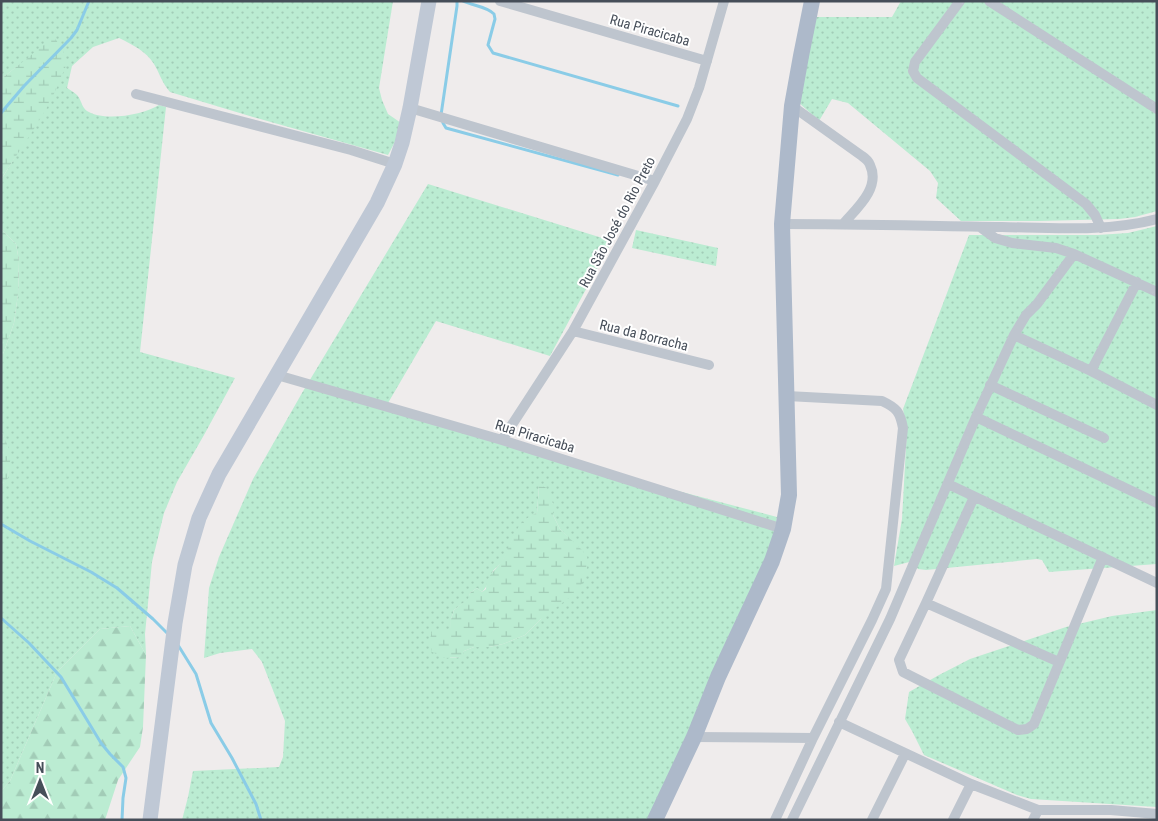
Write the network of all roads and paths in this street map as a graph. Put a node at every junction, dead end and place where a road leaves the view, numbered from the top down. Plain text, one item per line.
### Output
1 (429, 1) edge
2 (500, 1) edge
3 (724, 1) edge
4 (812, 1) edge
5 (960, 1) edge
6 (989, 1) edge
7 (707, 61) junction
8 (136, 94) dead end
9 (792, 106) junction
10 (410, 108) junction
11 (1157, 109) edge
12 (395, 164) junction
13 (655, 181) junction
14 (1157, 219) edge
15 (782, 224) junction
16 (843, 224) junction
17 (980, 227) junction
18 (1102, 228) junction
19 (1074, 254) junction
20 (1137, 282) junction
21 (1157, 292) edge
22 (572, 331) junction
23 (1014, 335) junction
24 (710, 365) dead end
25 (1091, 371) junction
26 (277, 375) junction
27 (990, 385) junction
28 (787, 396) junction
29 (1156, 403) edge
30 (976, 417) junction
31 (1104, 438) dead end
32 (502, 440) junction
33 (948, 484) junction
34 (974, 497) junction
35 (1157, 502) edge
36 (783, 529) junction
37 (1103, 557) junction
38 (1157, 583) edge
39 (886, 589) junction
40 (926, 603) junction
41 (890, 619) junction
42 (1059, 662) junction
43 (839, 722) junction
44 (694, 737) junction
45 (813, 738) junction
46 (905, 754) junction
47 (971, 784) junction
48 (1157, 814) edge
49 (1038, 815) edge
50 (1110, 815) edge
51 (150, 820) edge
52 (655, 820) edge
53 (774, 820) edge
54 (792, 820) edge
55 (872, 820) edge
56 (953, 820) edge
57 (1033, 820) edge

1 - 10 main road
2 - 7 street, Rua Piracicaba
3 - 7 street, Rua São José do Rio Preto
4 - 9 main road
5 - 18 street
6 - 11 street
7 - 13 street, Rua São José do Rio Preto
8 - 12 street
9 - 15 main road
9 - 16 street
10 - 12 main road
10 - 13 street
12 - 26 main road
13 - 22 street, Rua São José do Rio Preto
14 - 18 street
15 - 16 street
15 - 28 main road
16 - 17 street
17 - 18 street
17 - 19 street
19 - 20 street
19 - 23 street
20 - 21 street
20 - 25 street
22 - 24 street, Rua da Borracha
22 - 32 street, Rua São José do Rio Preto
23 - 25 street
23 - 27 street
25 - 29 street
26 - 32 street, Rua Piracicaba
26 - 51 main road
27 - 30 street
27 - 31 street
28 - 36 main road
28 - 39 street
30 - 33 street
30 - 35 street
32 - 36 street, Rua Piracicaba
33 - 34 street
33 - 41 street
34 - 37 street
34 - 40 street
36 - 44 main road
37 - 38 street
37 - 42 street
39 - 41 street
39 - 45 street
40 - 42 street
40 - 42 street
41 - 43 street
43 - 46 street
43 - 54 street
44 - 45 street
44 - 52 main road
45 - 53 street
46 - 47 street
46 - 55 street
47 - 49 street
47 - 56 street
48 - 50 street
49 - 50 street
49 - 57 street

